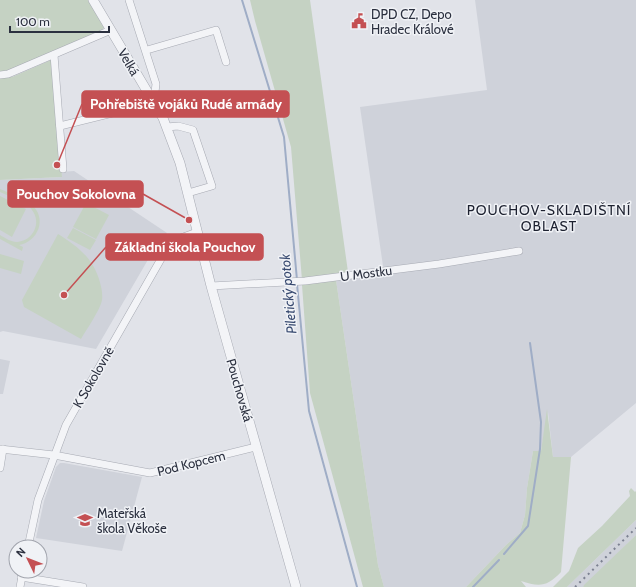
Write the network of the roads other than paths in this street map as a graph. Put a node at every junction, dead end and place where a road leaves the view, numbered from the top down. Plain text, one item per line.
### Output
1 (93, 0) edge
2 (130, 0) edge
3 (111, 30) junction
4 (146, 50) junction
5 (54, 55) junction
6 (226, 62) dead end
7 (0, 74) edge
8 (152, 101) junction
9 (60, 126) junction
10 (167, 127) junction
11 (63, 169) dead end
12 (188, 193) junction
13 (197, 232) junction
14 (519, 251) dead end
15 (211, 286) junction
16 (256, 446) junction
17 (2, 449) edge
18 (54, 455) junction
19 (0, 468) edge
20 (30, 539) edge
21 (45, 579) edge
22 (83, 587) edge
23 (296, 587) edge

1 - 3 street, Velká
2 - 4 street
3 - 5 street
3 - 8 street, Velká
4 - 6 street
4 - 8 street
5 - 7 street
5 - 9 street
8 - 9 street
8 - 10 street, Pouchovská
9 - 11 street
10 - 12 street, Pouchovská
10 - 12 street
12 - 13 street, Pouchovská
13 - 15 street, Pouchovská
13 - 18 street, K Sokolovně
14 - 15 street, U Mostku
15 - 16 street, Pouchovská
16 - 18 street, Pod Kopcem
16 - 23 street, Pouchovská
17 - 18 street, Pod Kopcem
17 - 19 street
18 - 20 street, K Sokolovně
21 - 22 street

